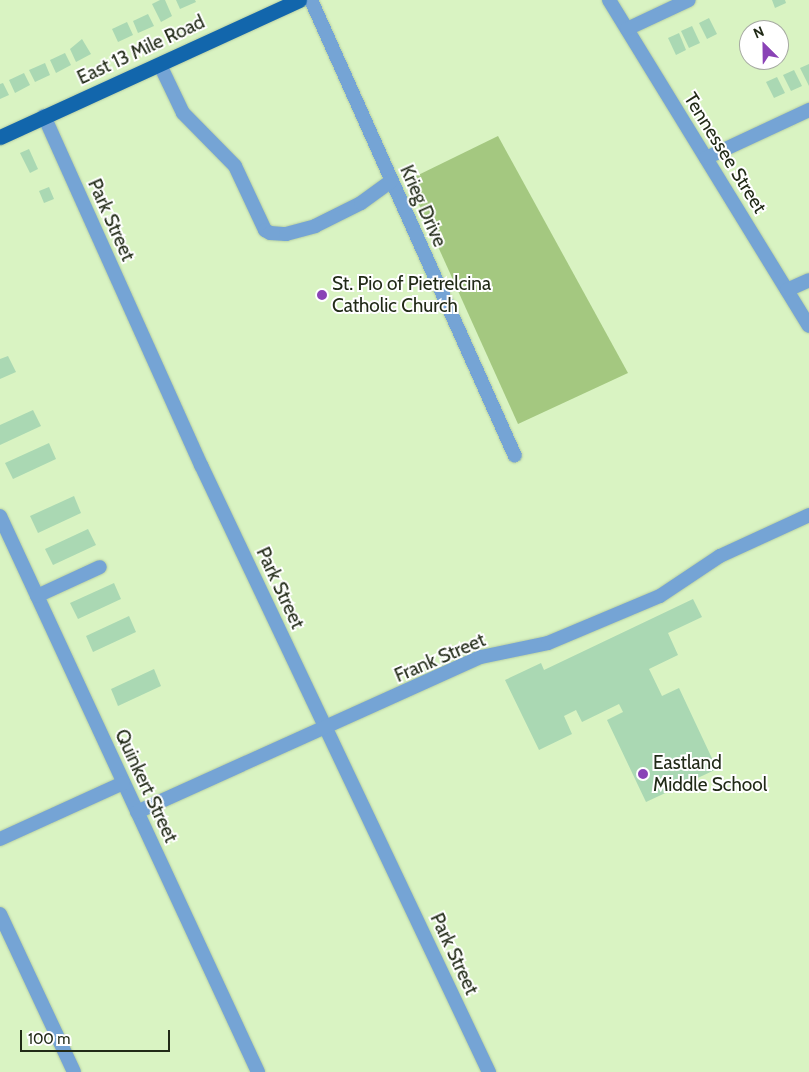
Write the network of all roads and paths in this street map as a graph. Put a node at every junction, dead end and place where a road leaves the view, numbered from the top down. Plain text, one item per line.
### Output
1 (299, 0) edge
2 (311, 0) edge
3 (609, 0) edge
4 (689, 0) edge
5 (627, 30) junction
6 (160, 65) junction
7 (809, 110) edge
8 (44, 116) junction
9 (0, 138) edge
10 (706, 158) junction
11 (391, 181) junction
12 (809, 280) edge
13 (787, 290) junction
14 (809, 326) edge
15 (515, 455) dead end
16 (809, 515) edge
17 (0, 516) edge
18 (100, 568) dead end
19 (37, 596) junction
20 (326, 728) junction
21 (123, 783) junction
22 (137, 812) junction
23 (0, 839) edge
24 (0, 914) edge
25 (74, 1072) edge
26 (258, 1072) edge
27 (489, 1072) edge

1 - 6 main road, East 13 Mile Road
2 - 11 street, Krieg Drive
3 - 5 street, Tennessee Street
4 - 5 street
5 - 10 street, Tennessee Street
6 - 8 main road, East 13 Mile Road
6 - 11 street
7 - 10 street
8 - 9 main road, East 13 Mile Road
8 - 20 street, Park Street
10 - 13 street, Tennessee Street
11 - 15 street, Krieg Drive
12 - 13 street
13 - 14 street, Tennessee Street
16 - 20 street, Frank Street
17 - 19 street, Quinkert Street
18 - 19 street
19 - 21 street, Quinkert Street
20 - 22 street, Frank Street
20 - 27 street, Park Street
21 - 22 street, Quinkert Street
21 - 23 street
22 - 26 street, Quinkert Street
24 - 25 street

